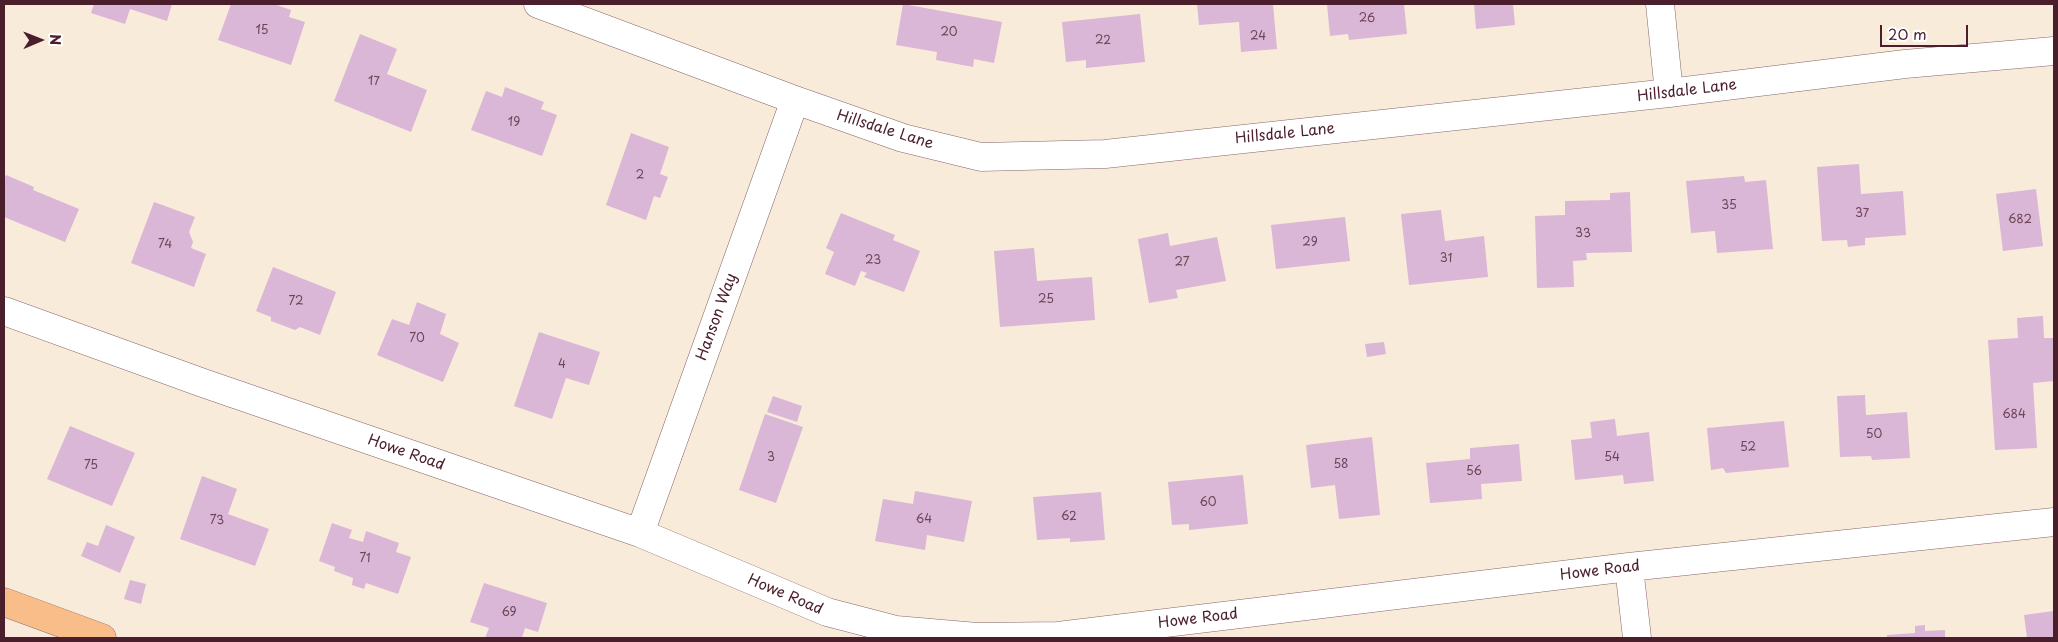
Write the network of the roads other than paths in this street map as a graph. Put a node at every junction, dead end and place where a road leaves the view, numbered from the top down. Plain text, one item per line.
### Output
1 (538, 4) edge
2 (1660, 4) edge
3 (576, 10) edge
4 (2054, 51) edge
5 (1669, 94) junction
6 (795, 100) junction
7 (4, 311) edge
8 (2054, 522) edge
9 (640, 533) junction
10 (1629, 567) junction
11 (4, 602) edge
12 (102, 638) edge
13 (1637, 638) edge

1 - 3 street, Hillsdale Lane
2 - 5 street
3 - 6 street, Hillsdale Lane
4 - 5 street, Hillsdale Lane
5 - 6 street, Hillsdale Lane
6 - 9 street, Hanson Way
7 - 9 street, Howe Road
8 - 10 street, Howe Road
9 - 10 street, Howe Road
10 - 13 street
11 - 12 highway

